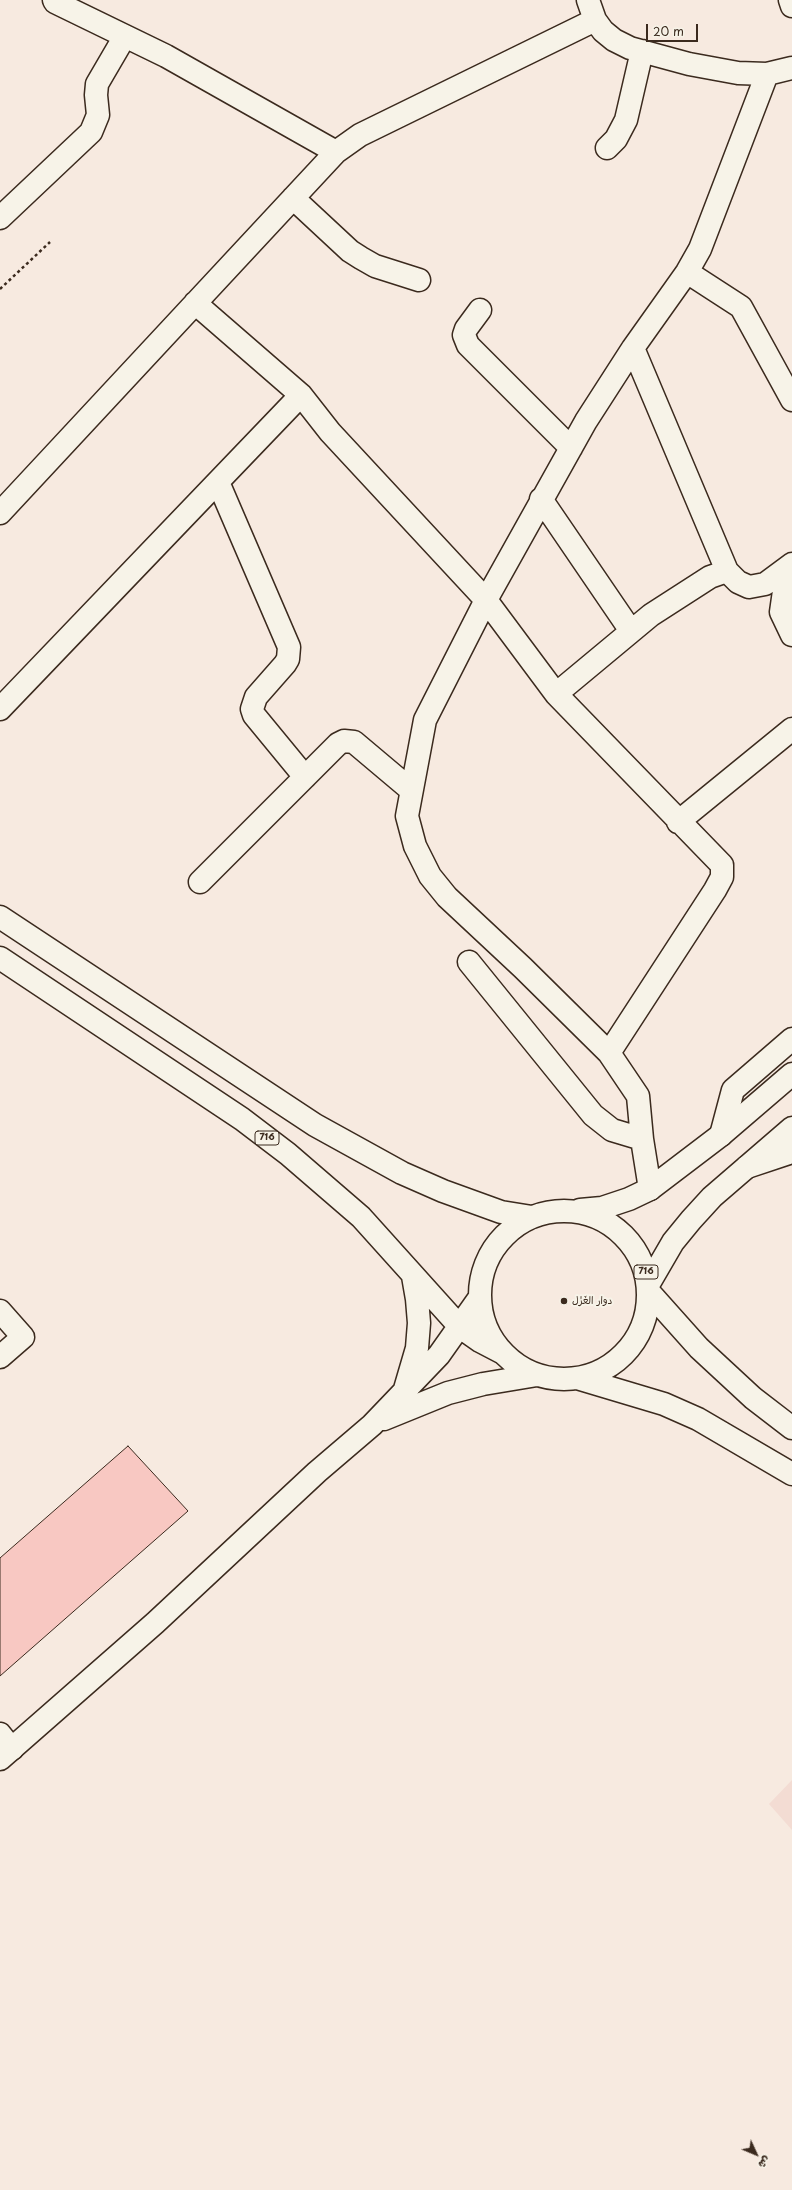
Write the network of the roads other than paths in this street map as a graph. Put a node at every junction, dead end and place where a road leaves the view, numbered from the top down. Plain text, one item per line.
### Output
1 (54, 0) edge
2 (790, 0) edge
3 (792, 6) edge
4 (591, 10) edge
5 (125, 36) junction
6 (642, 51) junction
7 (792, 68) edge
8 (767, 74) junction
9 (607, 148) dead end
10 (336, 152) junction
11 (293, 198) junction
12 (0, 218) edge
13 (687, 272) junction
14 (419, 280) dead end
15 (196, 302) junction
16 (480, 310) dead end
17 (634, 348) junction
18 (301, 395) junction
19 (792, 400) edge
20 (571, 448) junction
21 (218, 482) junction
22 (541, 499) junction
23 (0, 513) edge
24 (792, 564) edge
25 (792, 570) edge
26 (727, 571) junction
27 (486, 600) junction
28 (631, 631) junction
29 (792, 635) edge
30 (556, 694) junction
31 (0, 709) edge
32 (792, 729) edge
33 (305, 777) junction
34 (410, 790) junction
35 (678, 822) junction
36 (200, 882) dead end
37 (0, 917) edge
38 (0, 958) edge
39 (469, 962) dead end
40 (792, 1039) edge
41 (609, 1053) junction
42 (792, 1074) edge
43 (792, 1128) edge
44 (721, 1135) junction
45 (642, 1139) junction
46 (792, 1152) edge
47 (747, 1167) junction
48 (650, 1188) junction
49 (572, 1210) junction
50 (532, 1217) junction
51 (412, 1275) junction
52 (648, 1289) junction
53 (480, 1298) junction
54 (0, 1311) edge
55 (460, 1327) junction
56 (503, 1353) junction
57 (0, 1357) edge
58 (537, 1375) junction
59 (577, 1378) junction
60 (402, 1395) junction
61 (372, 1425) junction
62 (792, 1428) edge
63 (792, 1474) edge
64 (4, 1747) edge

1 - 5 street
2 - 3 street
4 - 6 street
4 - 10 street
5 - 10 street
5 - 12 street
6 - 8 street
6 - 9 street
7 - 8 street
8 - 13 street
10 - 11 street
11 - 14 street
11 - 15 street
13 - 17 street
13 - 19 street
15 - 18 street
15 - 23 street
16 - 20 street
17 - 20 street
17 - 26 street
18 - 21 street
18 - 27 street
20 - 22 street
21 - 31 street
21 - 33 street
22 - 27 street
22 - 28 street
24 - 26 street
25 - 29 street
26 - 28 street
27 - 30 street
27 - 34 street
28 - 30 street
30 - 35 street
32 - 35 street
33 - 34 street
33 - 36 street
34 - 41 street
35 - 41 street
37 - 50 street, 716
38 - 51 street, 716
39 - 45 street
40 - 44 street
41 - 45 street
42 - 44 street
43 - 47 street
44 - 48 street
45 - 48 street
46 - 47 street
47 - 52 street
48 - 49 street
49 - 50 street, 716
49 - 52 street, 716
50 - 53 street, 716
51 - 55 street, 716
51 - 60 street
52 - 59 street, 716
52 - 62 street, 716
53 - 55 street
53 - 56 street, 716
54 - 57 street
55 - 56 street, 716
55 - 60 street
56 - 58 street, 716
58 - 59 street, 716
58 - 61 street
59 - 63 street, 716
60 - 61 street
61 - 64 street

